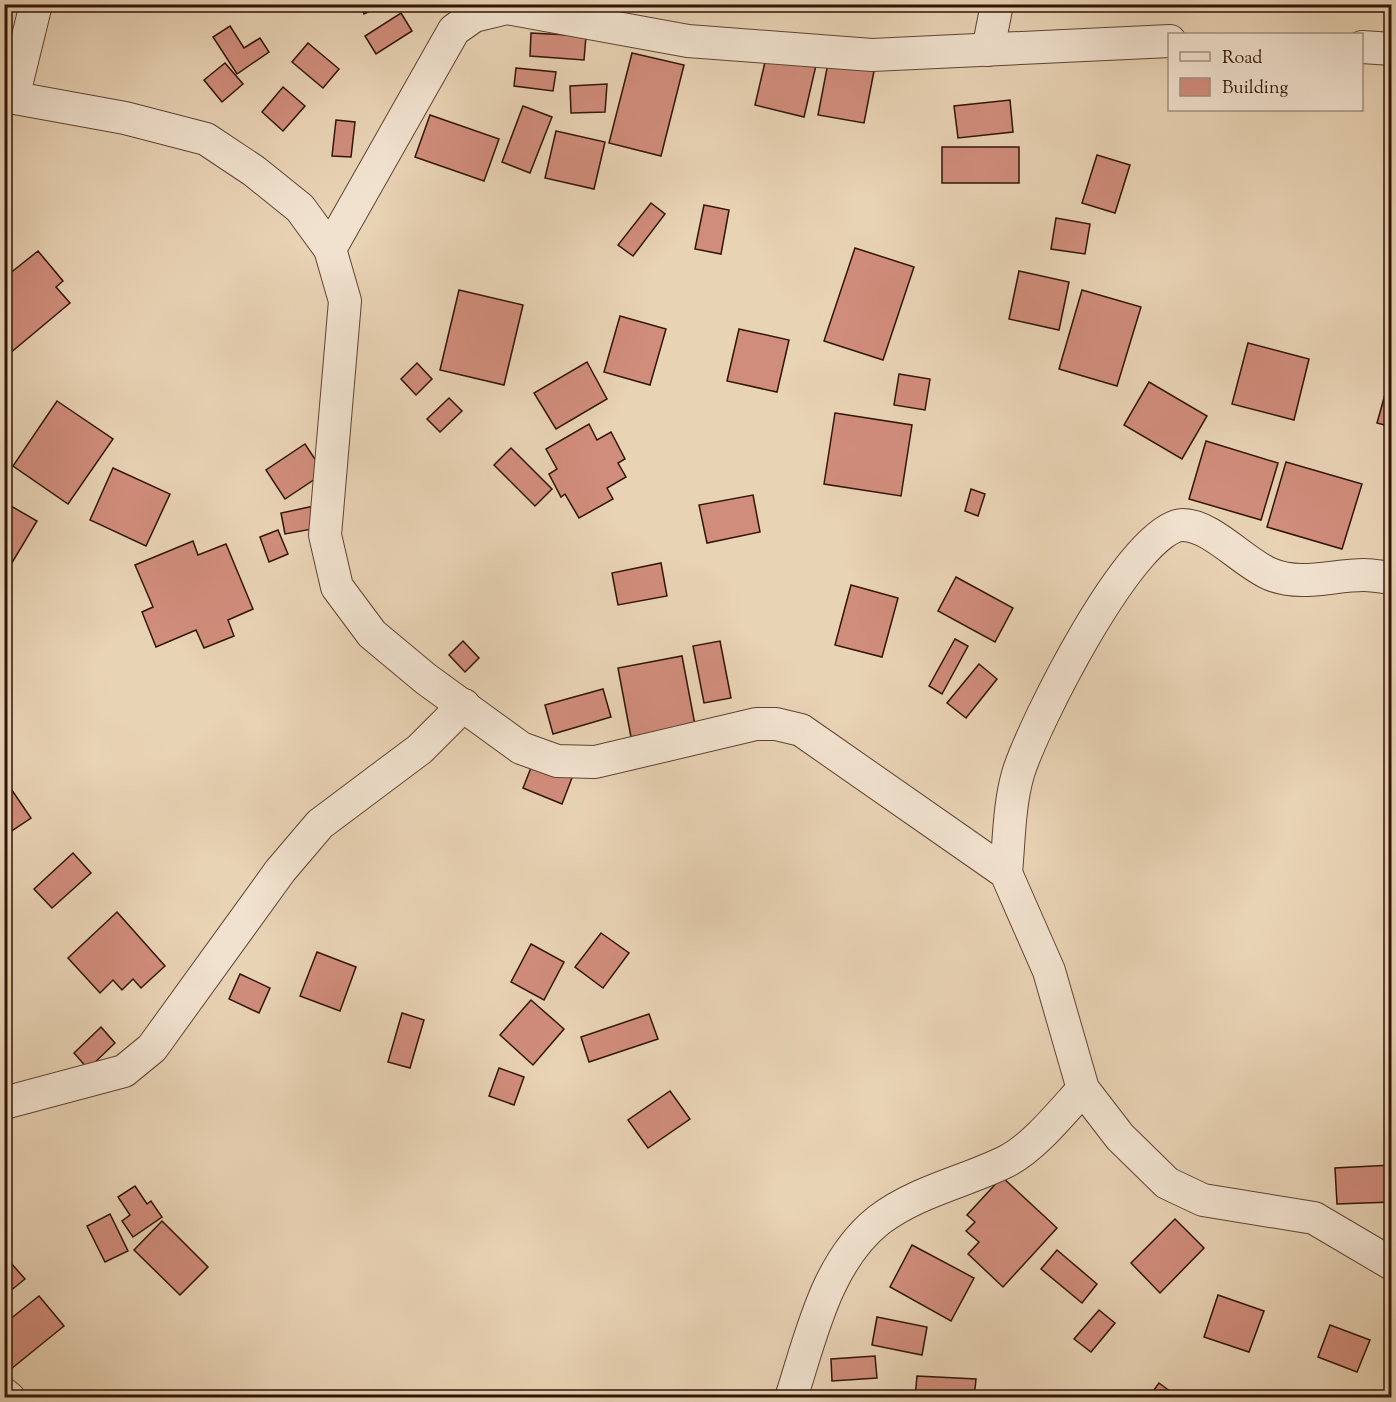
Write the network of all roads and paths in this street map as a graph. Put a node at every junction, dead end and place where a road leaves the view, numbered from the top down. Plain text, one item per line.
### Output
1 (36, 4) edge
2 (997, 4) edge
3 (1168, 41) edge
4 (1363, 47) edge
5 (1392, 49) edge
6 (988, 50) junction
7 (9, 97) edge
8 (330, 249) junction
9 (1392, 578) edge
10 (464, 705) junction
11 (1006, 873) junction
12 (1083, 1089) junction
13 (4, 1103) edge
14 (1392, 1264) edge
15 (4, 1394) edge
16 (9, 1398) edge
17 (791, 1398) edge

1 - 7 street
2 - 6 street
3 - 6 street
4 - 5 street
6 - 8 street
7 - 8 street
8 - 10 street
9 - 11 street
10 - 11 street
10 - 13 street
11 - 12 street
12 - 14 street
12 - 17 street
15 - 16 street

